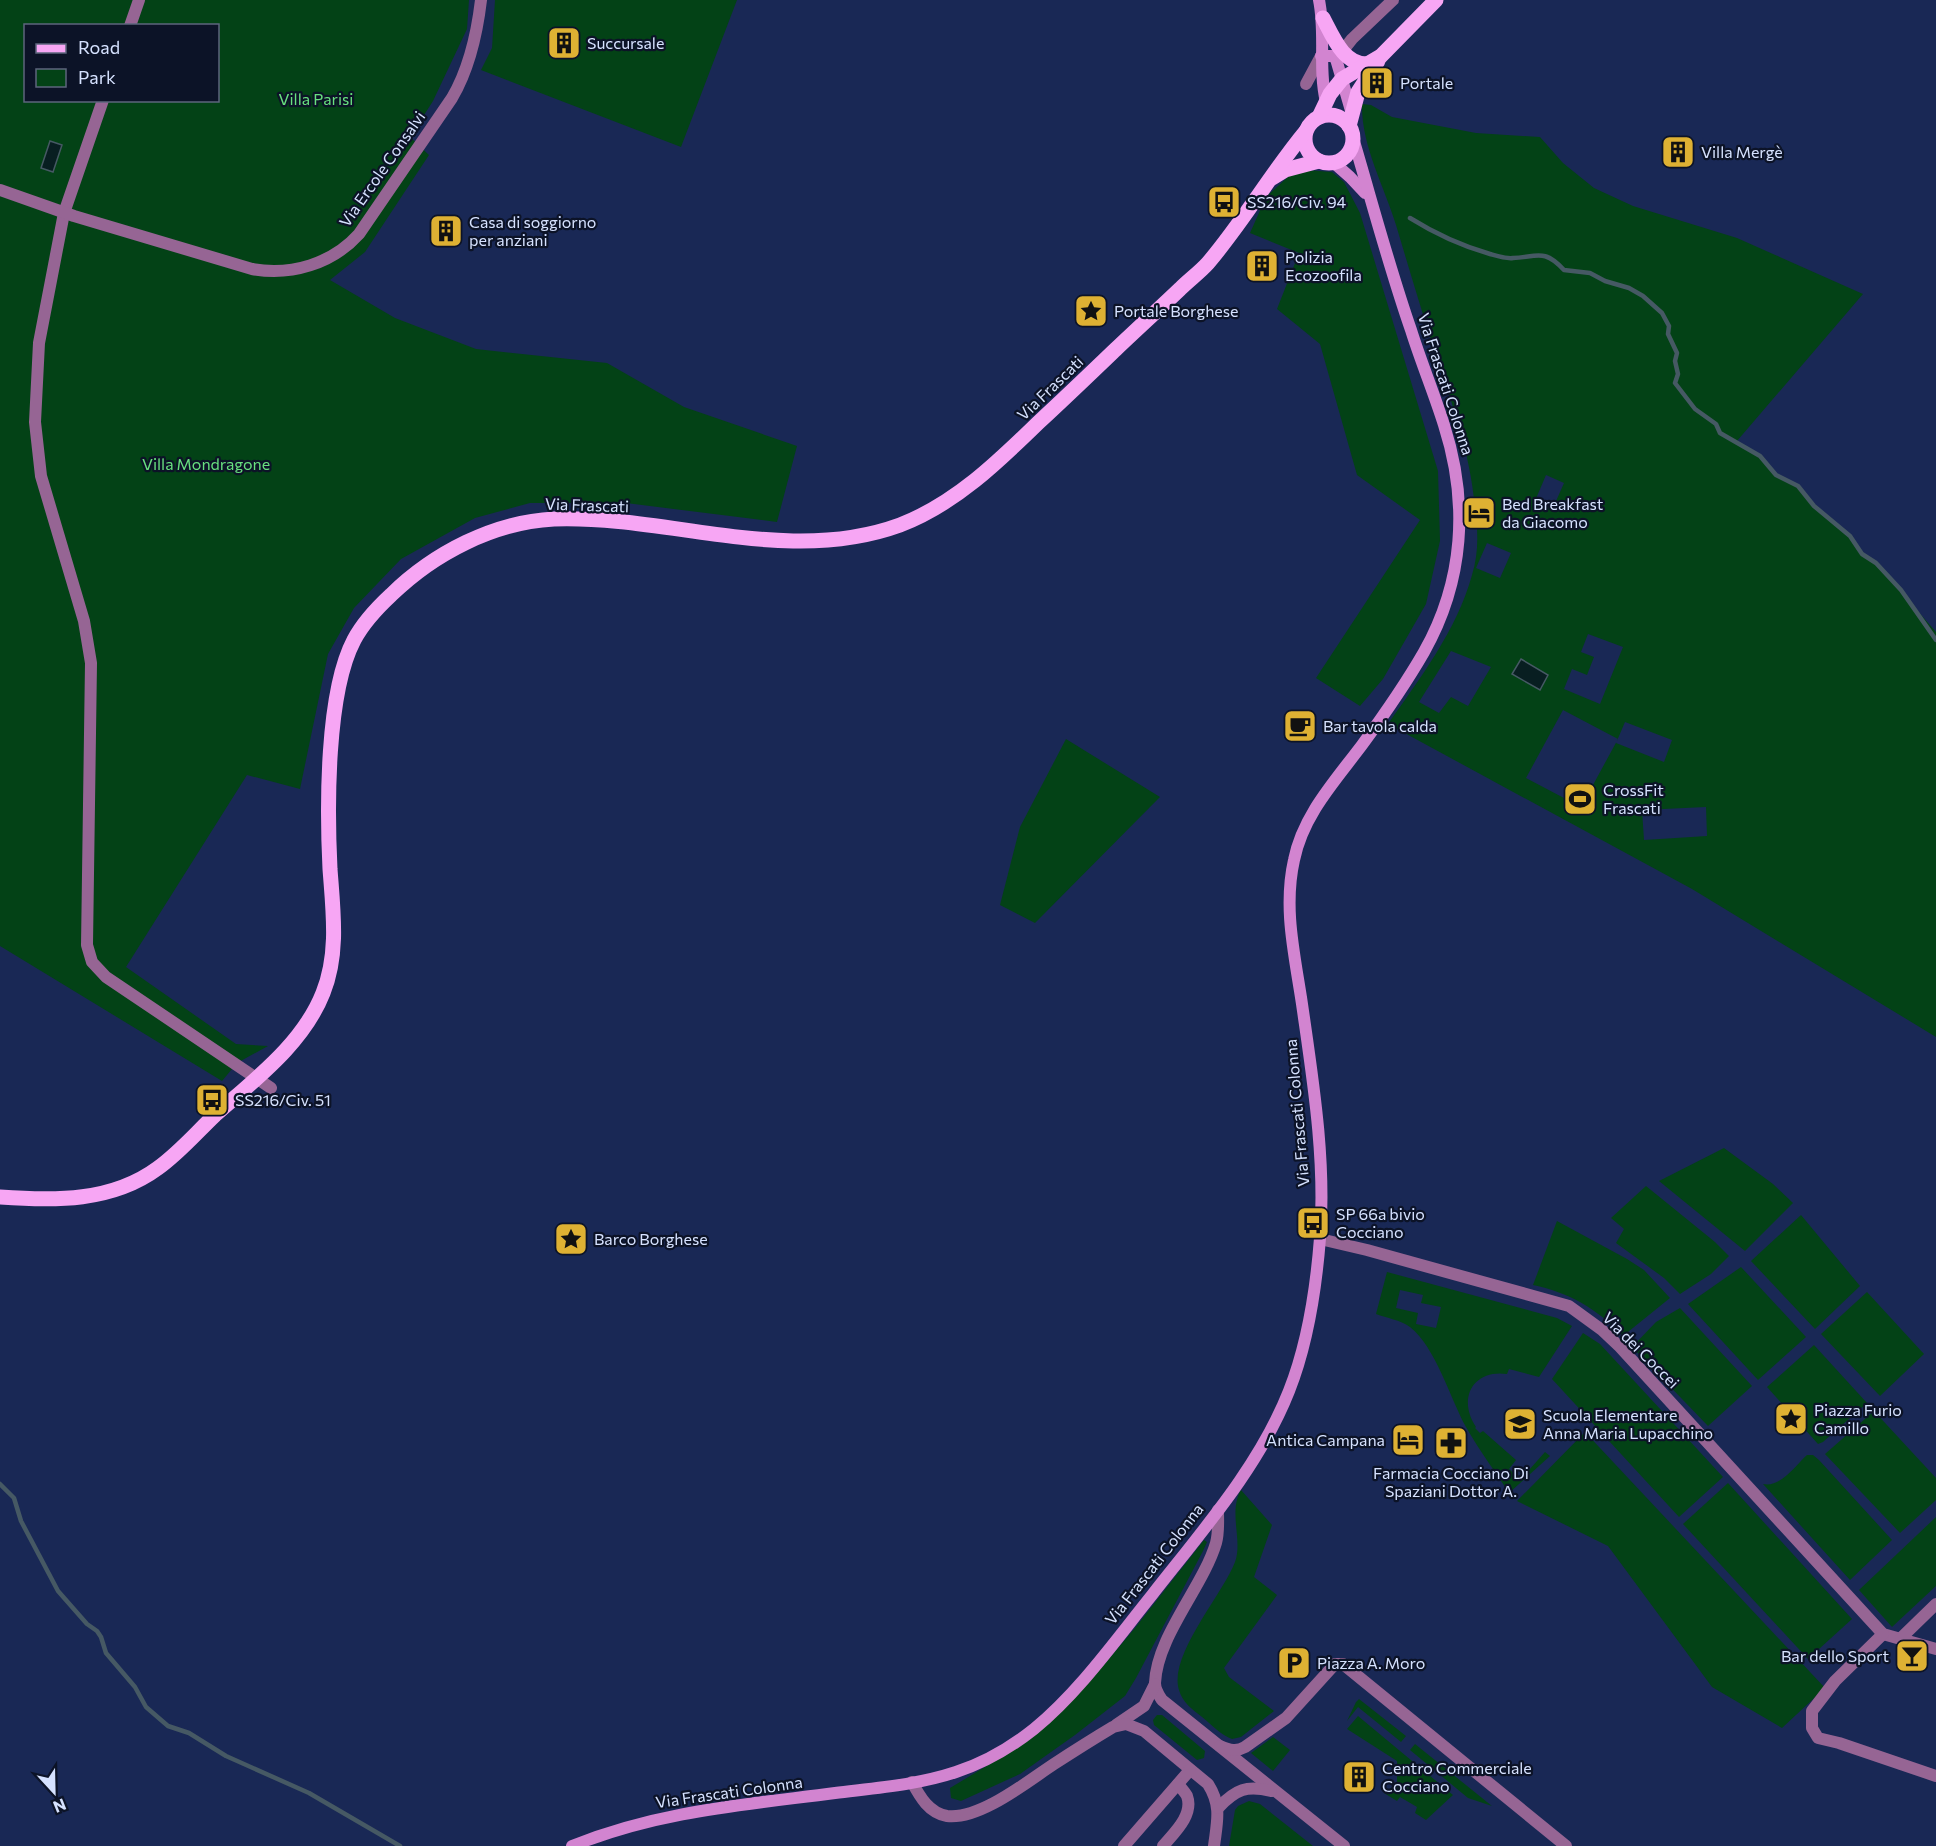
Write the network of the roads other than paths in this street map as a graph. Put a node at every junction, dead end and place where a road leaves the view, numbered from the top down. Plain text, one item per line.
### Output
1 (139, 0) edge
2 (481, 0) edge
3 (1319, 0) edge
4 (1393, 0) edge
5 (1436, 0) edge
6 (1323, 18) junction
7 (131, 24) edge
8 (1340, 55) junction
9 (1321, 56) junction
10 (1375, 60) junction
11 (1342, 79) junction
12 (1306, 84) dead end
13 (102, 102) edge
14 (1326, 102) junction
15 (1319, 117) junction
16 (1351, 126) junction
17 (1306, 131) junction
18 (1326, 161) junction
19 (1267, 182) junction
20 (0, 190) edge
21 (1370, 199) junction
22 (64, 213) junction
23 (256, 1077) junction
24 (271, 1088) dead end
25 (0, 1197) edge
26 (1320, 1239) junction
27 (1218, 1510) junction
28 (1936, 1604) edge
29 (1883, 1634) junction
30 (1905, 1634) junction
31 (1936, 1649) edge
32 (1155, 1684) junction
33 (1113, 1727) junction
34 (1220, 1746) junction
35 (1190, 1770) junction
36 (1936, 1776) edge
37 (912, 1782) junction
38 (1178, 1784) junction
39 (1276, 1791) junction
40 (1218, 1808) junction
41 (572, 1846) edge
42 (1124, 1846) edge
43 (1163, 1846) edge
44 (1214, 1846) edge
45 (1344, 1846) edge
46 (1566, 1846) edge

1 - 7 street
2 - 22 street, Via Ercole Consalvi
3 - 6 street
4 - 8 street
5 - 10 main road
6 - 8 main road
6 - 9 street
8 - 9 street
8 - 10 main road
8 - 11 street, Via Frascati Colonna
9 - 12 street
9 - 14 street
10 - 11 main road
10 - 16 main road
11 - 14 main road
11 - 16 street, Via Frascati Colonna
13 - 22 street
14 - 15 main road
15 - 16 main road
15 - 17 main road
16 - 18 main road
16 - 21 street, Via Frascati Colonna
17 - 18 main road
17 - 19 main road, Via Frascati
18 - 19 main road, Via Frascati
18 - 21 street, Via Frascati Colonna
19 - 23 main road, Via Frascati
20 - 22 street, Via Ercole Consalvi
21 - 26 street, Via Frascati Colonna
22 - 23 street
23 - 24 street
23 - 25 main road, Via Frascati
26 - 27 street, Via Frascati Colonna
26 - 29 street, Via dei Coccei
27 - 32 street
27 - 37 street, Via Frascati Colonna
28 - 30 street
29 - 30 street
29 - 36 street
30 - 31 street
32 - 33 street
32 - 34 street
33 - 35 street
33 - 37 street
34 - 39 street
34 - 46 street
35 - 38 street
35 - 40 street
37 - 41 street, Via Frascati Colonna
38 - 42 street
38 - 43 street
39 - 40 street
39 - 45 street
40 - 44 street

